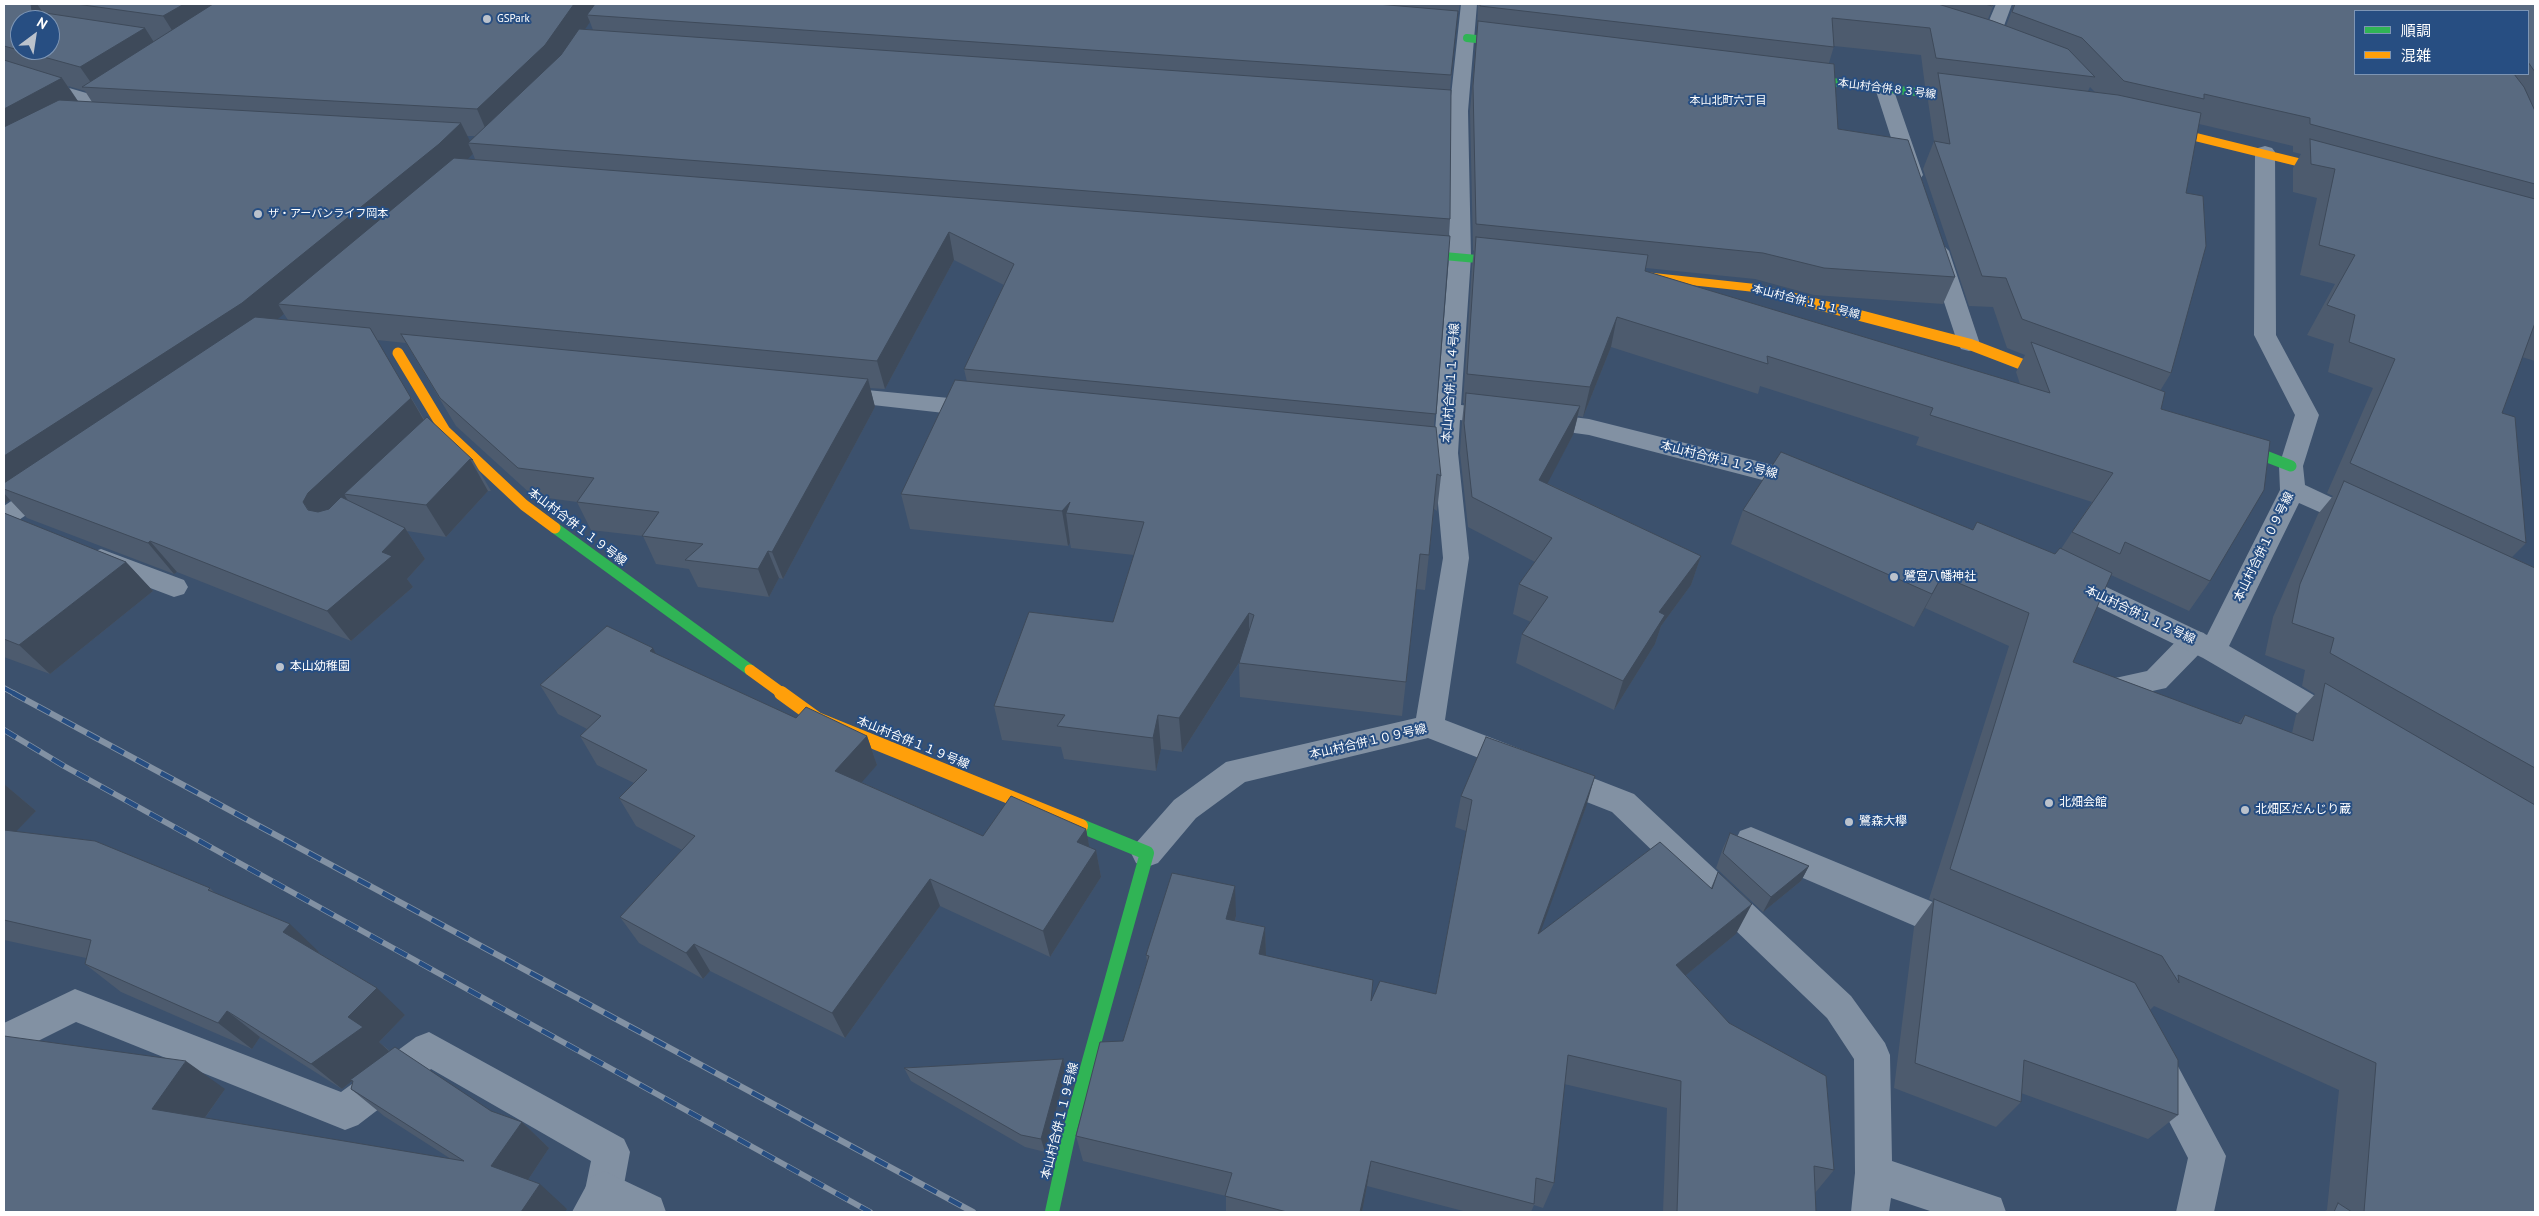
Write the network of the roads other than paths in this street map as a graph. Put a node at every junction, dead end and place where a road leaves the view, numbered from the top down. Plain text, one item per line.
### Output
1 (1469, 4) edge
2 (2004, 4) edge
3 (1460, 33) junction
4 (1971, 36) edge
5 (1989, 42) junction
6 (1525, 45) edge
7 (2007, 49) edge
8 (4, 74) edge
9 (1787, 77) edge
10 (1884, 88) junction
11 (117, 93) edge
12 (1980, 100) edge
13 (1399, 107) edge
14 (1459, 111) junction
15 (2150, 126) edge
16 (2265, 152) junction
17 (2349, 175) edge
18 (1919, 192) edge
19 (1931, 230) edge
20 (1401, 252) edge
21 (1460, 256) junction
22 (1519, 263) edge
23 (1627, 274) edge
24 (1969, 344) junction
25 (388, 352) joint
26 (427, 356) edge
27 (2070, 382) edge
28 (813, 393) edge
29 (1001, 411) edge
30 (1450, 411) junction
31 (2226, 442) edge
32 (1377, 447) edge
33 (1446, 454) junction
34 (69, 474) edge
35 (2292, 478) junction
36 (1831, 490) edge
37 (4, 519) edge
38 (31, 531) edge
39 (2384, 533) edge
40 (75, 549) edge
41 (2045, 570) edge
42 (174, 587) dead end
43 (2204, 645) junction
44 (2095, 693) edge
45 (1428, 726) junction
46 (2357, 734) edge
47 (1751, 841) edge
48 (1148, 853) junction
49 (1986, 940) edge
50 (2143, 1038) edge
51 (4, 1041) edge
52 (1874, 1173) junction
53 (597, 1201) edge
54 (647, 1212) edge
55 (1052, 1212) edge
56 (1870, 1212) edge
57 (1986, 1212) edge
58 (2195, 1212) edge

1 - 3 street, 本山村合併１１４号線
2 - 5 street
3 - 6 street
3 - 14 street, 本山村合併１１４号線
4 - 5 street
5 - 7 street
8 - 11 street
9 - 10 street, 本山村合併８３号線
10 - 12 street, 本山村合併８３号線
10 - 18 street
13 - 14 street
14 - 21 street, 本山村合併１１４号線
15 - 16 street
16 - 17 street
16 - 35 street, 本山村合併１０９号線
19 - 24 street
20 - 21 street
21 - 22 street
21 - 30 street, 本山村合併１１４号線
23 - 24 street, 本山村合併１１１号線
24 - 27 street, 本山村合併１１１号線
25 - 26 street
25 - 48 street, 本山村合併１１９号線
28 - 29 street
30 - 33 street, 本山村合併１１４号線
30 - 36 street, 本山村合併１１２号線
31 - 35 street
32 - 33 street
33 - 45 street, 本山村合併１１４号線
34 - 37 street
35 - 39 street
35 - 43 street, 本山村合併１０９号線
37 - 38 street
40 - 42 street
41 - 43 street, 本山村合併１１２号線
43 - 44 street, 本山村合併１０９号線
43 - 46 street, 本山村合併１１２号線
45 - 48 street, 本山村合併１０９号線
45 - 52 street, 本山村合併１０９号線
47 - 49 street
48 - 55 street, 本山村合併１１９号線
50 - 58 street
51 - 53 street
52 - 56 street, 本山村合併１０９号線
52 - 57 street
53 - 54 street

